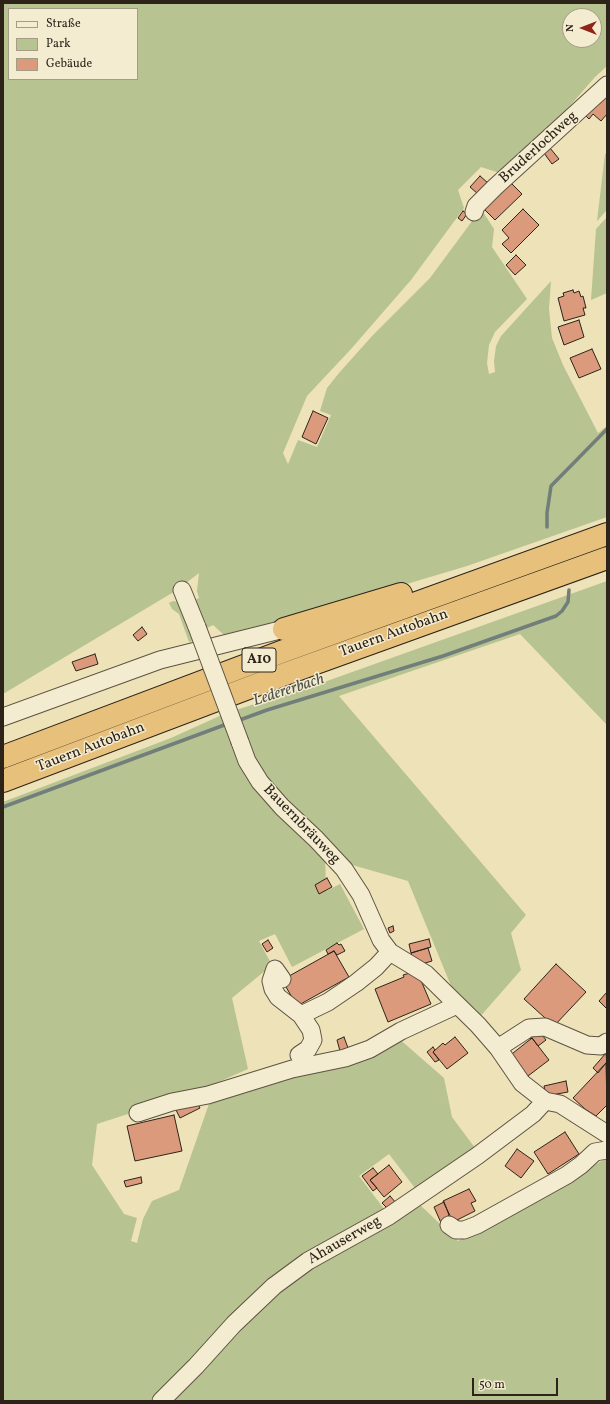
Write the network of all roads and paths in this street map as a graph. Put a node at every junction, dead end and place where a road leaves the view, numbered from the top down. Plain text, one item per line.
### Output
1 (607, 85) edge
2 (474, 212) dead end
3 (607, 534) edge
4 (607, 558) edge
5 (515, 567) junction
6 (182, 590) dead end
7 (284, 629) joint
8 (3, 717) edge
9 (3, 757) edge
10 (3, 781) edge
11 (390, 952) junction
12 (282, 979) dead end
13 (457, 1005) junction
14 (301, 1015) junction
15 (607, 1042) edge
16 (498, 1048) junction
17 (299, 1055) dead end
18 (545, 1100) junction
19 (138, 1113) dead end
20 (607, 1134) edge
21 (607, 1150) edge
22 (449, 1225) dead end
23 (161, 1401) edge

1 - 2 street, Bruderlochweg
3 - 5 highway, Tauern Autobahn / A10
4 - 10 highway, Tauern Autobahn / A10
5 - 7 highway
5 - 9 highway, Tauern Autobahn / A10
6 - 11 street, Bauernbräuweg, bridge
7 - 8 street
11 - 13 street, Bauernbräuweg
11 - 14 street
12 - 14 street
13 - 16 street, Bauernbräuweg
13 - 19 street
14 - 17 street
15 - 16 street
16 - 18 street, Bauernbräuweg
18 - 20 street, Bauernbräuweg
18 - 23 street, Ahauserweg
21 - 22 street

